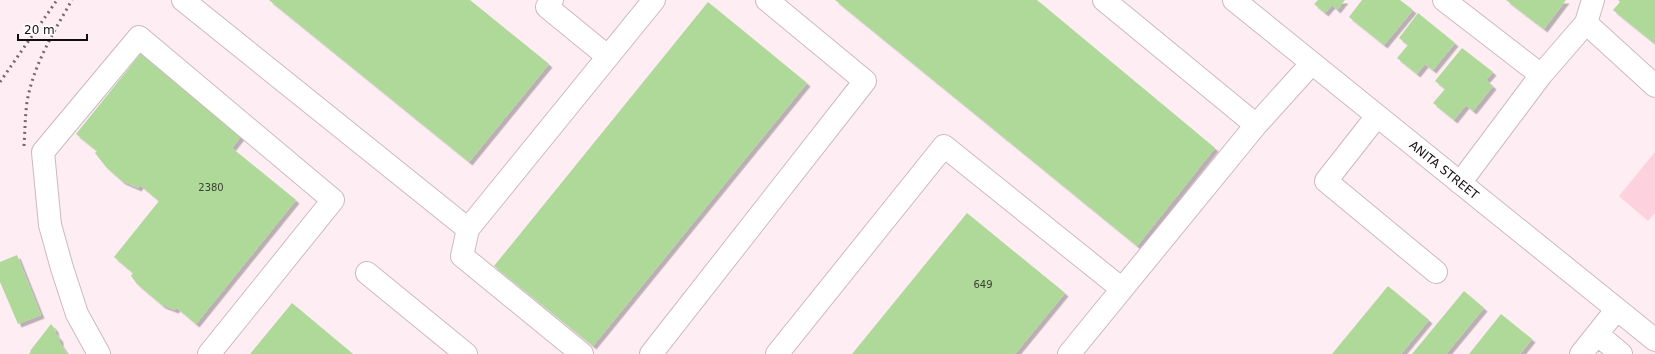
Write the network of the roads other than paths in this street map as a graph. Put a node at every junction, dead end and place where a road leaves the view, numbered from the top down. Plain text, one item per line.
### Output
1 (183, 0) edge
2 (654, 0) edge
3 (767, 0) edge
4 (1104, 0) edge
5 (1234, 0) edge
6 (1444, 0) edge
7 (1593, 0) edge
8 (546, 2) edge
9 (1586, 23) junction
10 (607, 56) junction
11 (1312, 63) junction
12 (1541, 75) junction
13 (1655, 86) edge
14 (1377, 116) junction
15 (1256, 125) junction
16 (1460, 183) junction
17 (468, 229) junction
18 (367, 272) dead end
19 (1436, 272) dead end
20 (1122, 289) junction
21 (1617, 309) junction
22 (1597, 334) junction
23 (1655, 340) edge
24 (99, 354) edge
25 (209, 354) edge
26 (466, 354) edge
27 (582, 354) edge
28 (651, 354) edge
29 (777, 354) edge
30 (1069, 354) edge
31 (1581, 354) edge
32 (1621, 354) edge

1 - 17 street
2 - 10 street
3 - 28 street
4 - 15 street
5 - 11 street, ANITA STREET
6 - 12 street
7 - 9 street
8 - 10 street
9 - 12 street
9 - 13 street
10 - 17 street
11 - 14 street, ANITA STREET
11 - 15 street
12 - 16 street
14 - 16 street, ANITA STREET
14 - 19 street
15 - 20 street
16 - 21 street, ANITA STREET
17 - 27 street
18 - 26 street
20 - 29 street
20 - 30 street
21 - 22 street
21 - 23 street, ANITA STREET
22 - 31 street
22 - 32 street
24 - 25 street

